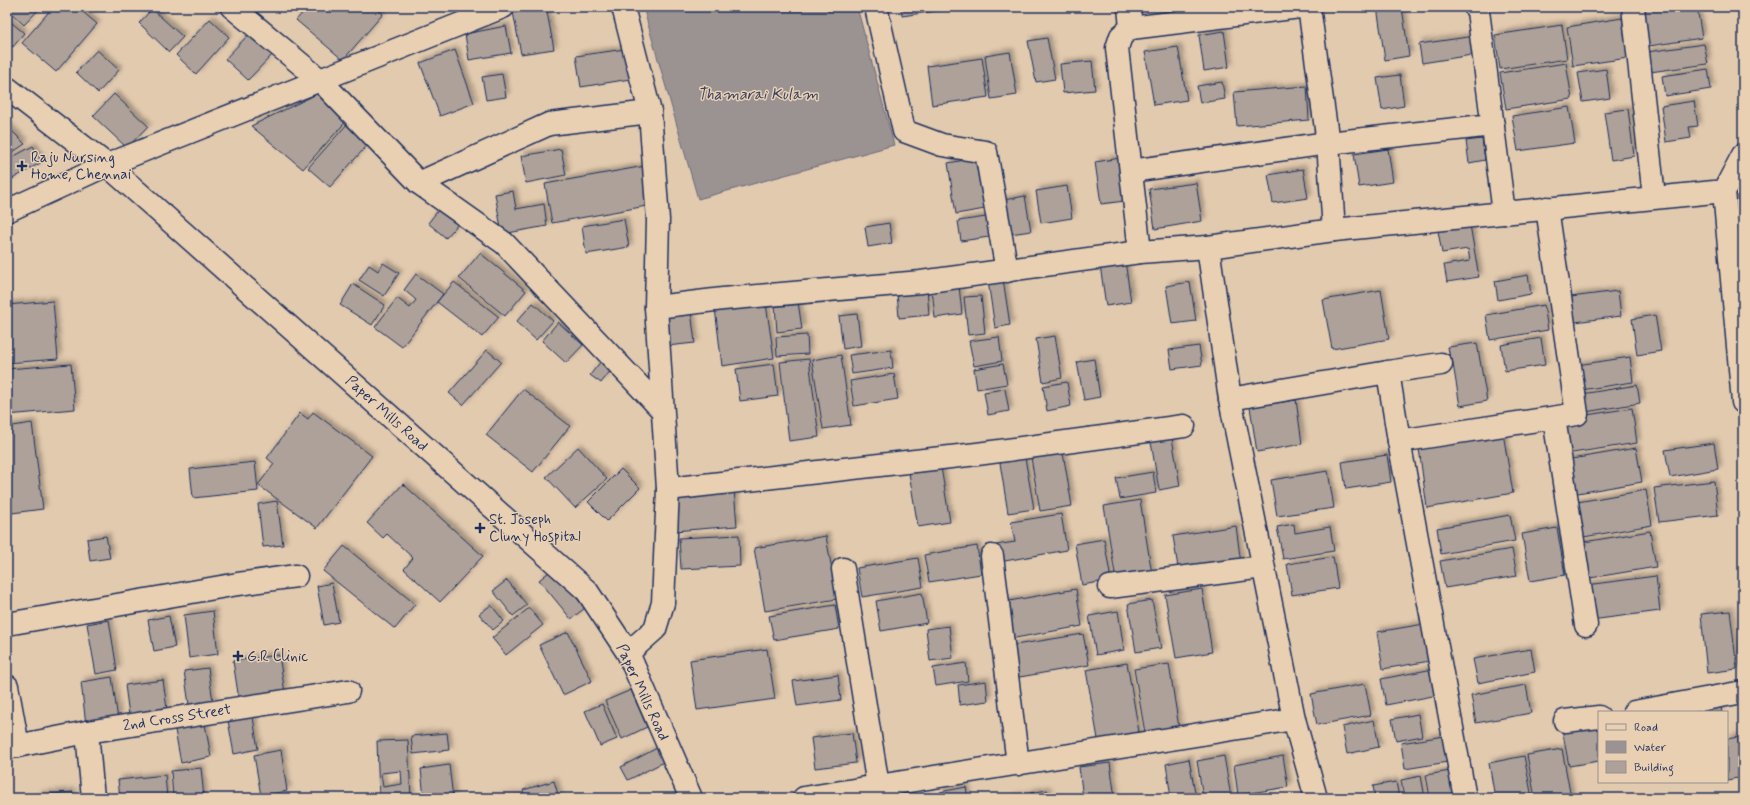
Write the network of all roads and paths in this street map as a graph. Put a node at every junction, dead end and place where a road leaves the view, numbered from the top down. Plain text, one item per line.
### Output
1 (503, 7) edge
2 (623, 7) edge
3 (876, 7) edge
4 (1300, 7) edge
5 (1309, 7) edge
6 (1475, 7) edge
7 (1633, 7) edge
8 (243, 11) edge
9 (1130, 17) edge
10 (320, 80) junction
11 (7, 88) edge
12 (650, 112) junction
13 (1493, 125) junction
14 (1328, 143) junction
15 (1743, 154) edge
16 (107, 165) junction
17 (1131, 171) junction
18 (419, 183) junction
19 (1724, 191) junction
20 (1654, 197) junction
21 (1547, 208) junction
22 (7, 211) edge
23 (1504, 213) junction
24 (1334, 230) junction
25 (1208, 248) junction
26 (1140, 252) junction
27 (1007, 271) junction
28 (1738, 301) edge
29 (656, 307) junction
30 (1441, 364) dead end
31 (1388, 372) junction
32 (1230, 400) junction
33 (1743, 402) edge
34 (662, 410) junction
35 (1554, 418) junction
36 (1184, 426) dead end
37 (1399, 441) junction
38 (668, 489) junction
39 (992, 556) dead end
40 (1263, 567) junction
41 (842, 568) dead end
42 (296, 576) dead end
43 (1110, 587) dead end
44 (7, 624) edge
45 (1586, 625) dead end
46 (628, 653) junction
47 (7, 686) edge
48 (348, 690) dead end
49 (1743, 692) edge
50 (1639, 711) edge
51 (1598, 717) edge
52 (1294, 719) junction
53 (1565, 721) dead end
54 (87, 732) junction
55 (13, 747) edge
56 (1018, 764) junction
57 (878, 786) junction
58 (93, 798) edge
59 (691, 798) edge
60 (804, 798) edge
61 (1316, 798) edge
62 (1465, 798) edge

1 - 10 street
2 - 12 street
3 - 27 street
4 - 9 street
5 - 14 street
6 - 13 street
7 - 20 street
8 - 10 street
9 - 17 street
10 - 16 street
10 - 18 street
11 - 16 street, Paper Mills Road
12 - 18 street
12 - 29 street
13 - 14 street
13 - 23 street
14 - 17 street
14 - 24 street
15 - 19 street
16 - 22 street
16 - 46 street, Paper Mills Road
17 - 26 street
18 - 34 street
19 - 20 street
19 - 28 street
20 - 21 street
21 - 23 street
21 - 35 street
23 - 24 street
24 - 25 street
25 - 26 street
25 - 32 street
26 - 27 street
27 - 29 street
28 - 33 street
29 - 34 street
30 - 31 street
31 - 32 street
31 - 37 street
32 - 40 street
34 - 38 street
35 - 37 street
35 - 45 street
36 - 38 street
37 - 62 street
38 - 46 street
39 - 56 street
40 - 43 street
40 - 52 street
41 - 57 street
42 - 44 street
46 - 59 street, Paper Mills Road
47 - 55 street
48 - 54 street, 2nd Cross Street
49 - 50 street
51 - 53 street
52 - 56 street
52 - 61 street
54 - 55 street, 2nd Cross Street
54 - 58 street
56 - 57 street
57 - 60 street

